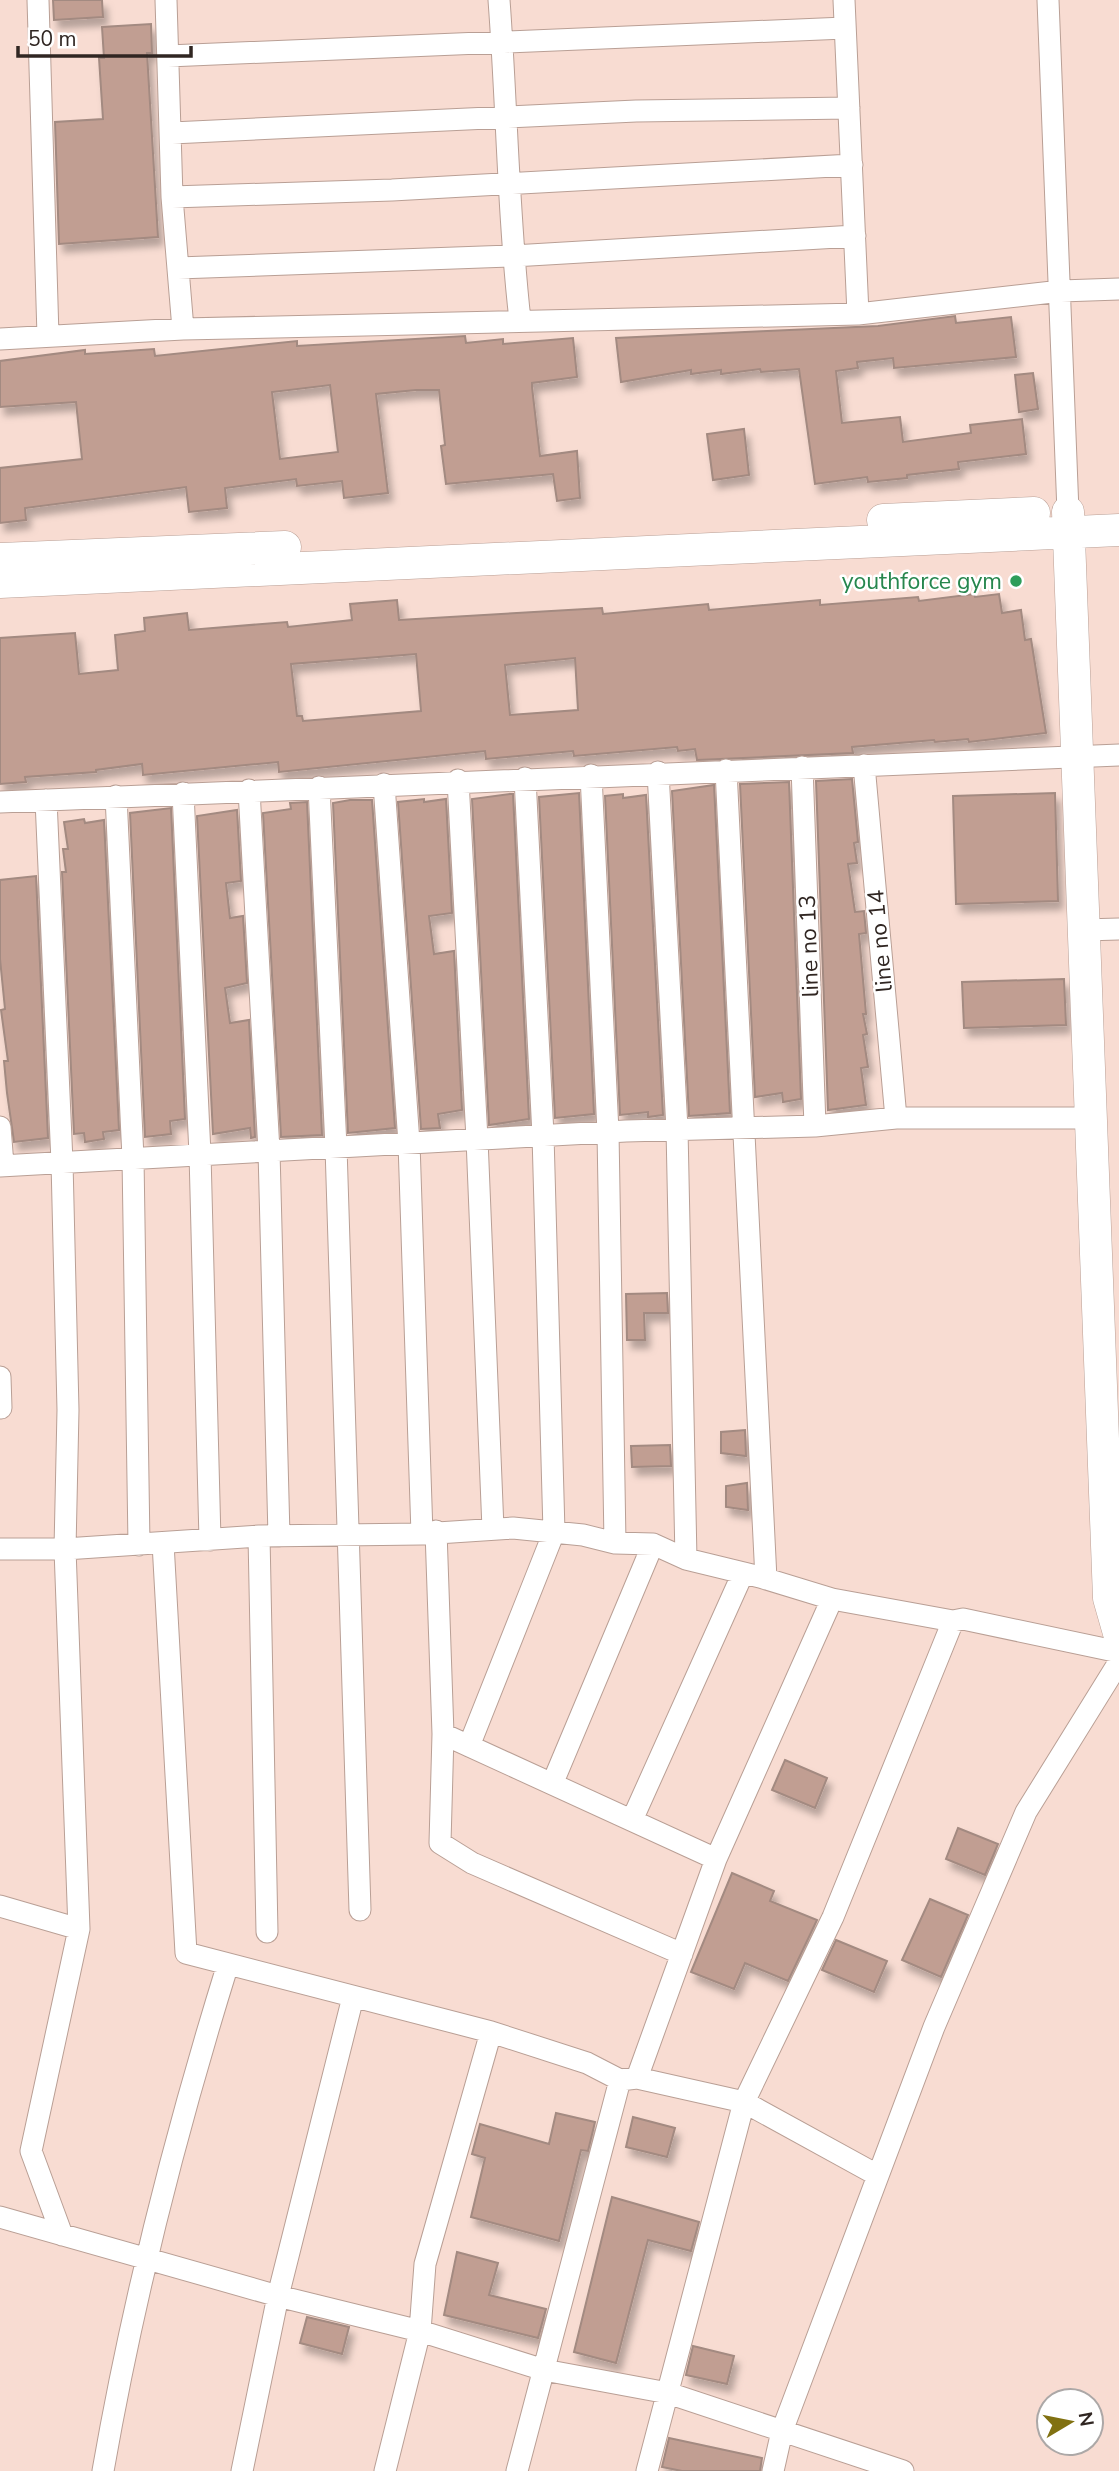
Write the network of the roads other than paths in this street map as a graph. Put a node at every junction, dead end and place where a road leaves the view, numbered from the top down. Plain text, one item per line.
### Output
1 (38, 0) edge
2 (166, 0) edge
3 (499, 0) edge
4 (844, 0) edge
5 (1048, 0) edge
6 (845, 28) junction
7 (502, 41) junction
8 (168, 56) junction
9 (849, 107) junction
10 (508, 120) junction
11 (172, 133) junction
12 (852, 165) junction
13 (509, 184) junction
14 (172, 197) junction
15 (855, 236) junction
16 (513, 256) junction
17 (178, 268) junction
18 (1119, 289) edge
19 (1061, 291) junction
20 (858, 314) junction
21 (520, 320) junction
22 (183, 329) junction
23 (48, 336) junction
24 (0, 339) edge
25 (1119, 510) edge
26 (1069, 522) junction
27 (1119, 530) edge
28 (0, 559) edge
29 (0, 582) edge
30 (1119, 755) edge
31 (1077, 757) junction
32 (864, 765) junction
33 (802, 767) junction
34 (726, 770) junction
35 (658, 772) junction
36 (591, 775) junction
37 (525, 778) junction
38 (458, 780) junction
39 (384, 784) junction
40 (318, 787) junction
41 (249, 790) junction
42 (183, 793) junction
43 (116, 796) junction
44 (46, 800) junction
45 (0, 802) edge
46 (1119, 929) edge
47 (1084, 930) junction
48 (896, 1118) junction
49 (1092, 1118) junction
50 (815, 1126) junction
51 (0, 1127) edge
52 (745, 1128) junction
53 (677, 1129) junction
54 (608, 1132) junction
55 (543, 1135) junction
56 (477, 1139) junction
57 (409, 1143) junction
58 (335, 1147) junction
59 (269, 1151) junction
60 (200, 1154) junction
61 (133, 1158) junction
62 (62, 1162) junction
63 (1, 1166) edge
64 (0, 1377) edge
65 (1, 1408) edge
66 (493, 1529) junction
67 (429, 1532) junction
68 (554, 1532) junction
69 (346, 1534) junction
70 (269, 1536) junction
71 (210, 1540) junction
72 (163, 1543) junction
73 (615, 1543) junction
74 (653, 1544) junction
75 (139, 1545) junction
76 (0, 1549) edge
77 (65, 1549) junction
78 (686, 1559) junction
79 (743, 1573) junction
80 (766, 1579) junction
81 (832, 1599) junction
82 (953, 1620) junction
83 (1119, 1633) edge
84 (1119, 1652) edge
85 (1119, 1662) edge
86 (443, 1734) junction
87 (469, 1746) junction
88 (554, 1782) junction
89 (632, 1821) junction
90 (716, 1859) junction
91 (0, 1906) edge
92 (360, 1910) dead end
93 (79, 1929) junction
94 (267, 1932) dead end
95 (682, 1954) junction
96 (228, 1964) junction
97 (353, 1997) junction
98 (491, 2032) junction
99 (629, 2079) junction
100 (744, 2102) junction
101 (877, 2175) junction
102 (0, 2217) edge
103 (62, 2235) junction
104 (146, 2258) junction
105 (278, 2295) junction
106 (420, 2331) junction
107 (544, 2370) junction
108 (668, 2393) junction
109 (782, 2431) junction
110 (103, 2471) edge
111 (242, 2471) edge
112 (384, 2471) edge
113 (517, 2471) edge
114 (647, 2471) edge
115 (773, 2471) edge
116 (903, 2471) edge

1 - 23 street
2 - 8 street
3 - 7 street
4 - 6 street
5 - 19 street
6 - 7 street
6 - 9 street
7 - 8 street
7 - 10 street
8 - 11 street
9 - 10 street
9 - 12 street
10 - 11 street
10 - 13 street
11 - 14 street
12 - 13 street
12 - 15 street
13 - 14 street
13 - 16 street
14 - 17 street
15 - 16 street
15 - 20 street
16 - 17 street
16 - 21 street
17 - 22 street
18 - 19 street
19 - 20 street
19 - 26 street
20 - 21 street
21 - 22 street
22 - 23 street
23 - 24 street
25 - 26 main road
26 - 27 main road
26 - 28 main road
26 - 29 main road
26 - 31 main road
30 - 31 street
31 - 32 street
31 - 47 main road
32 - 33 street
32 - 48 street, line no 14
33 - 34 street
33 - 50 street, line no 13
34 - 35 street
34 - 52 street
35 - 36 street
35 - 53 street
36 - 37 street
36 - 54 street
37 - 38 street
37 - 55 street
38 - 39 street
38 - 56 street
39 - 40 street
39 - 57 street
40 - 41 street
40 - 58 street
41 - 42 street
41 - 59 street
42 - 43 street
42 - 60 street
43 - 44 street
43 - 61 street
44 - 45 street
44 - 62 street
46 - 47 street
47 - 49 main road
48 - 49 street
48 - 50 street
49 - 83 main road
50 - 52 street
51 - 63 street
52 - 53 street
52 - 80 street
53 - 54 street
53 - 78 street
54 - 55 street
54 - 73 street
55 - 56 street
55 - 68 street
56 - 57 street
56 - 66 street
57 - 58 street
57 - 67 street
58 - 59 street
58 - 69 street
59 - 60 street
59 - 70 street
60 - 61 street
60 - 71 street
61 - 62 street
61 - 75 street
62 - 63 street
62 - 77 street
64 - 65 street
66 - 67 street
66 - 68 street
67 - 69 street
67 - 86 street
68 - 73 street
68 - 87 street
69 - 70 street
69 - 92 street
70 - 71 street
70 - 94 street
71 - 72 street
72 - 75 street
72 - 96 street
73 - 74 street
74 - 78 street
74 - 88 street
75 - 77 street
76 - 77 street
77 - 93 street
78 - 79 street
79 - 80 street
79 - 89 street
80 - 81 street
81 - 82 street
81 - 90 street
82 - 84 street
82 - 100 street
85 - 101 street
86 - 87 street
86 - 95 street
87 - 88 street
88 - 89 street
89 - 90 street
90 - 95 street
91 - 93 street
93 - 103 street
95 - 99 street
96 - 97 street
96 - 104 street
97 - 98 street
97 - 105 street
98 - 99 street
98 - 106 street
99 - 100 street
99 - 107 street
100 - 101 street
100 - 108 street
101 - 109 street
102 - 103 street
103 - 104 street
104 - 105 street
104 - 110 street
105 - 106 street
105 - 111 street
106 - 107 street
106 - 112 street
107 - 108 street
107 - 113 street
108 - 109 street
108 - 114 street
109 - 115 street
109 - 116 street

